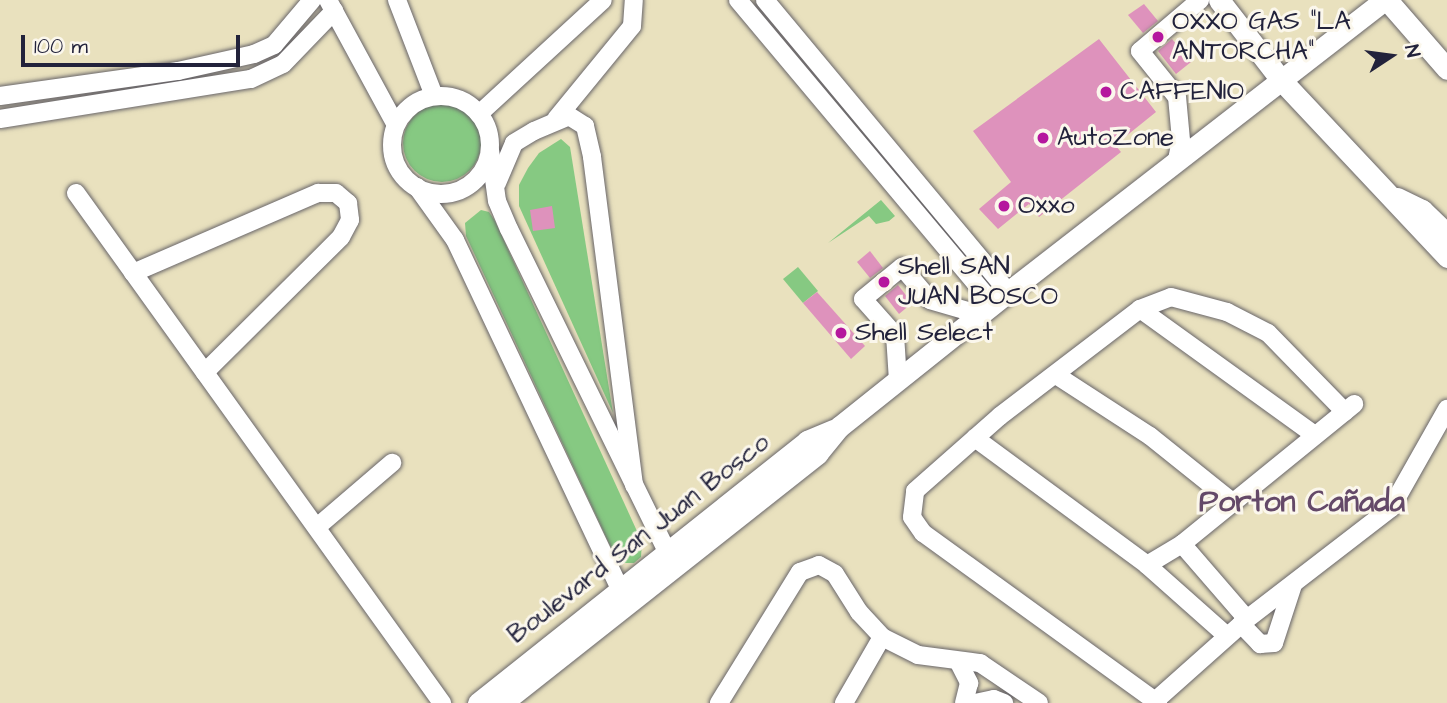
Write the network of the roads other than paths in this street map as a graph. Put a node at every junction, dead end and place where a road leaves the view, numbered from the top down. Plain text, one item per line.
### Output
1 (312, 0) edge
2 (397, 0) edge
3 (603, 0) edge
4 (634, 0) edge
5 (738, 0) edge
6 (765, 0) edge
7 (1200, 0) edge
8 (1219, 0) edge
9 (1385, 0) edge
10 (331, 6) edge
11 (1447, 69) edge
12 (1281, 79) junction
13 (178, 80) junction
14 (2, 96) edge
15 (435, 96) junction
16 (479, 114) junction
17 (4, 118) edge
18 (556, 119) junction
19 (396, 125) junction
20 (490, 150) junction
21 (1177, 160) junction
22 (495, 186) junction
23 (417, 187) junction
24 (76, 193) dead end
25 (1386, 193) junction
26 (1447, 234) edge
27 (1447, 257) edge
28 (133, 272) junction
29 (994, 304) junction
30 (1140, 309) junction
31 (205, 372) junction
32 (1056, 375) junction
33 (898, 381) junction
34 (1447, 408) edge
35 (1315, 435) junction
36 (975, 438) junction
37 (392, 463) dead end
38 (634, 492) junction
39 (1231, 502) junction
40 (317, 527) junction
41 (1182, 544) junction
42 (671, 559) junction
43 (1147, 565) junction
44 (1293, 584) junction
45 (626, 596) junction
46 (1239, 626) junction
47 (882, 636) junction
48 (958, 661) junction
49 (1156, 702) edge
50 (442, 703) edge
51 (478, 703) edge
52 (502, 703) edge
53 (719, 703) edge
54 (844, 703) edge
55 (964, 703) edge
56 (975, 703) edge
57 (1004, 703) edge
58 (1039, 703) edge

1 - 13 street
2 - 15 street
3 - 16 street
4 - 18 street
5 - 29 street
6 - 29 street
7 - 21 street
8 - 12 main road
9 - 11 main road
9 - 12 main road, Boulevard San Juan Bosco
10 - 13 street
10 - 19 street
12 - 21 main road, Boulevard San Juan Bosco
12 - 25 main road
13 - 14 street
13 - 17 street
14 - 17 street
15 - 16 street
15 - 19 street
16 - 20 street
18 - 22 street
18 - 38 street
19 - 23 street
20 - 22 street
20 - 23 street
21 - 29 main road, Boulevard San Juan Bosco
22 - 38 street
23 - 45 street
24 - 28 street
25 - 26 main road
25 - 27 main road
28 - 31 street
28 - 31 street
29 - 33 main road, Boulevard San Juan Bosco
29 - 33 street
30 - 32 street
30 - 35 street
30 - 35 street
31 - 40 street
32 - 36 street
32 - 39 street
33 - 42 main road, Boulevard San Juan Bosco
34 - 44 street
35 - 39 street
36 - 43 street
36 - 49 street
37 - 40 street
38 - 42 street
39 - 41 street
40 - 50 street
41 - 43 street
41 - 46 street
42 - 45 main road, Boulevard San Juan Bosco
42 - 45 street
43 - 46 street
44 - 46 street
44 - 46 street
45 - 51 main road, Boulevard San Juan Bosco
45 - 52 main road, Boulevard San Juan Bosco
46 - 49 street
47 - 48 street
47 - 53 street
47 - 54 street
48 - 55 street
48 - 58 street
56 - 57 street

